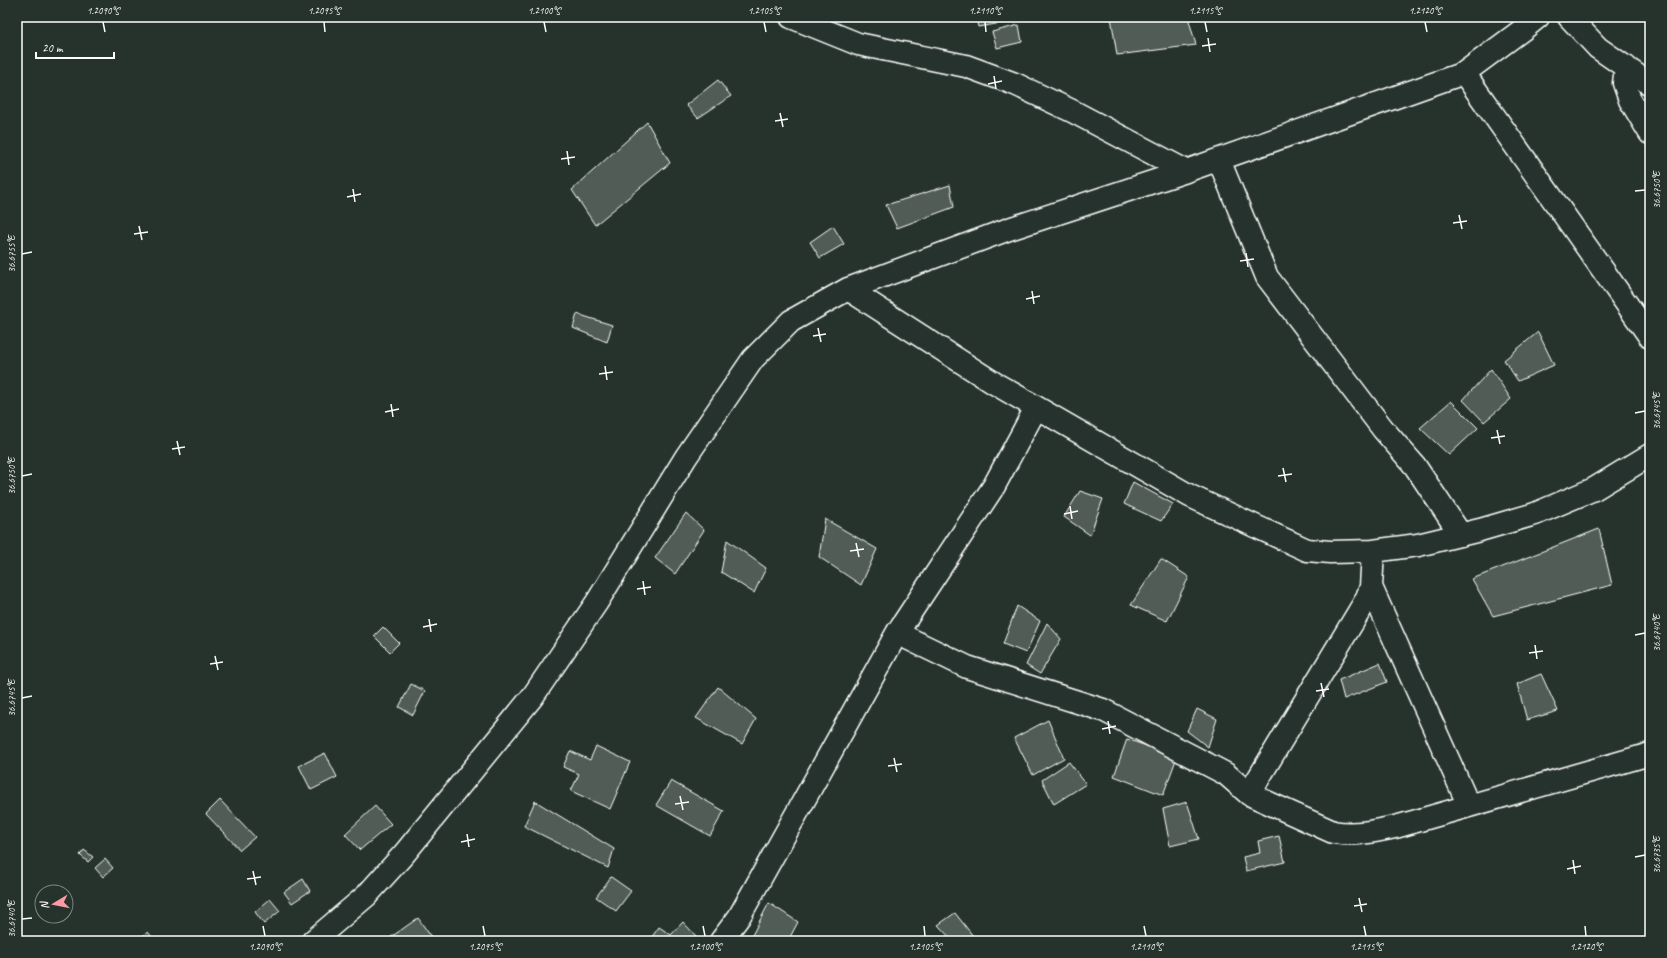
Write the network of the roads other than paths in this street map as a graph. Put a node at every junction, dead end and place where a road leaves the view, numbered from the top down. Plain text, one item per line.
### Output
1 (791, 17) edge
2 (1538, 17) edge
3 (1569, 17) edge
4 (1626, 67) junction
5 (1464, 73) junction
6 (1650, 84) edge
7 (1650, 133) edge
8 (1218, 160) junction
9 (1186, 171) junction
10 (848, 289) junction
11 (1650, 338) edge
12 (1036, 408) junction
13 (1650, 455) edge
14 (1460, 535) junction
15 (1373, 551) junction
16 (1371, 587) junction
17 (897, 633) junction
18 (1650, 754) edge
19 (1249, 794) junction
20 (1469, 806) junction
21 (312, 941) edge
22 (721, 941) edge

1 - 9 street
2 - 5 street
3 - 4 street
4 - 6 street
4 - 7 street
5 - 8 street
5 - 11 street
8 - 9 street
8 - 14 street
9 - 10 street
10 - 12 street
10 - 21 street
12 - 15 street
12 - 17 street
13 - 14 street
14 - 15 street
15 - 16 street
16 - 19 street
16 - 20 street
17 - 19 street
17 - 22 street
18 - 20 street
19 - 20 street

